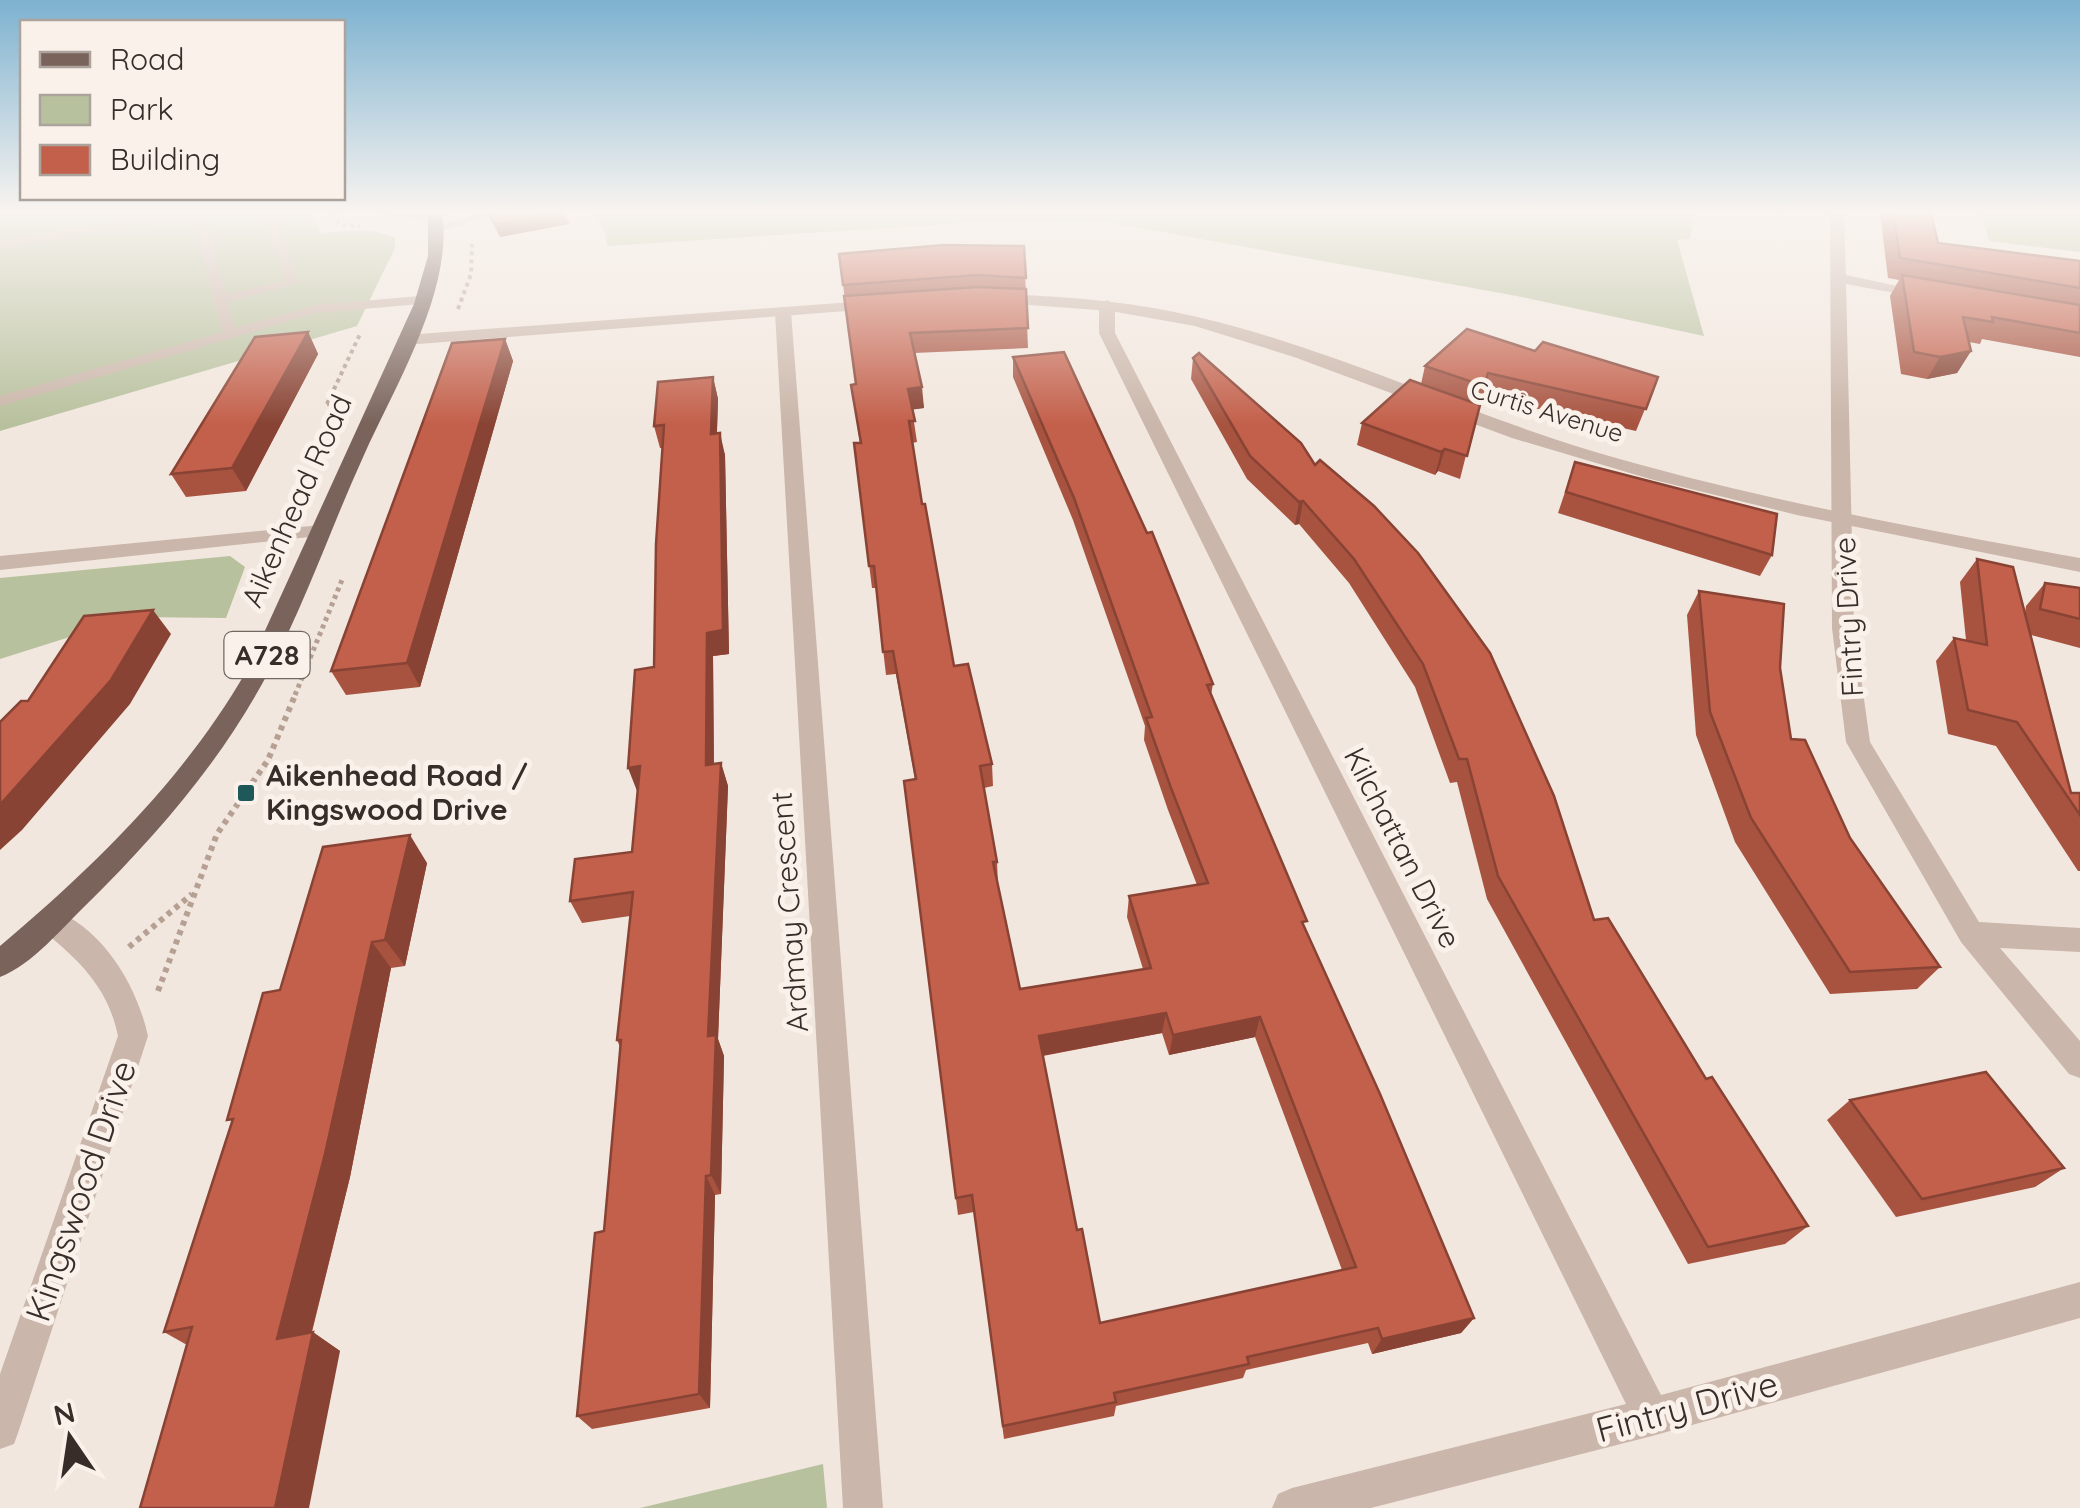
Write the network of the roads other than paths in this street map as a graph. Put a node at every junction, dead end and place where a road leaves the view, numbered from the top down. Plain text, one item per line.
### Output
1 (217, 283) edge
2 (291, 283) edge
3 (426, 283) edge
4 (1837, 283) edge
5 (1868, 283) edge
6 (979, 298) edge
7 (1951, 298) edge
8 (221, 299) junction
9 (420, 300) junction
10 (892, 304) edge
11 (1107, 304) junction
12 (783, 312) junction
13 (230, 336) junction
14 (405, 340) junction
15 (0, 401) edge
16 (1843, 520) junction
17 (320, 530) junction
18 (0, 563) edge
19 (2080, 564) edge
20 (51, 921) junction
21 (1971, 934) junction
22 (2080, 940) edge
23 (0, 964) edge
24 (2080, 1064) edge
25 (2080, 1300) edge
26 (1652, 1417) junction
27 (0, 1430) edge
28 (863, 1508) edge
29 (1292, 1508) edge

1 - 8 lane
2 - 8 lane
3 - 9 main road, Aikenhead Road / A728
4 - 16 street, Fintry Drive
5 - 7 street
6 - 11 street, Curtis Avenue
8 - 13 lane
9 - 13 lane
9 - 14 main road, Aikenhead Road / A728
10 - 12 street
11 - 16 street, Curtis Avenue
11 - 26 street, Kilchattan Drive
12 - 14 street
12 - 28 street, Ardmay Crescent
13 - 15 lane
14 - 17 main road, Aikenhead Road / A728
16 - 19 street, Curtis Avenue
16 - 21 street, Fintry Drive
17 - 18 street
17 - 20 main road, Aikenhead Road / A728
20 - 23 main road, Aikenhead Road / A728
20 - 27 street, Kingswood Drive
21 - 22 street
21 - 24 street, Fintry Drive
25 - 26 street, Fintry Drive
26 - 29 street, Fintry Drive

